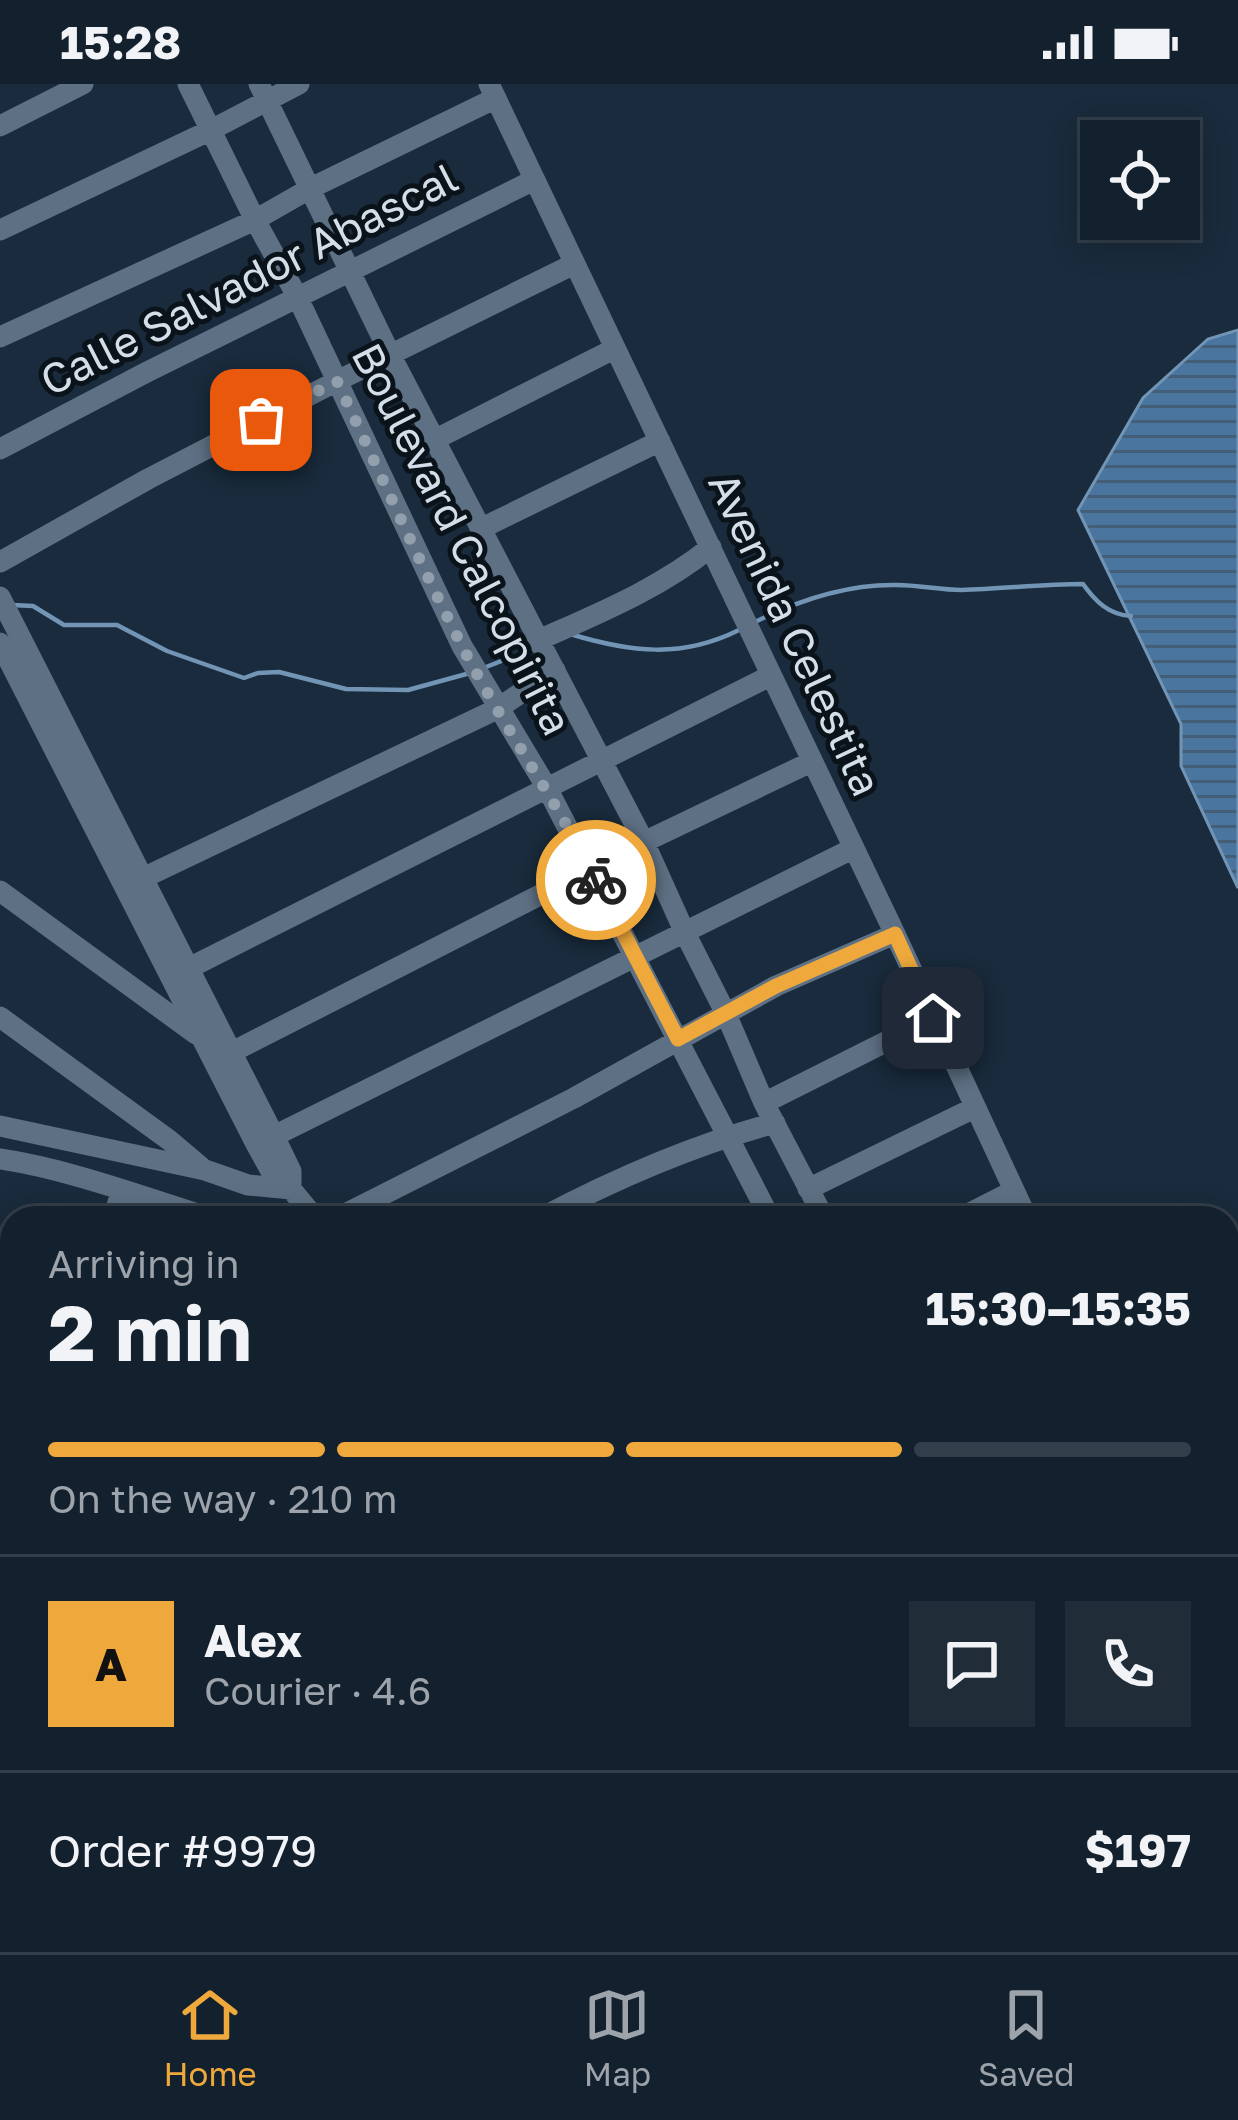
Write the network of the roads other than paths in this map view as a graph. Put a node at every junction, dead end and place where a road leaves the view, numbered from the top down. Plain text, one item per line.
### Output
1 (83, 84) edge
2 (188, 84) edge
3 (299, 84) edge
4 (492, 91) edge
5 (263, 92) edge
6 (0, 126) edge
7 (211, 130) junction
8 (534, 180) junction
9 (311, 188) junction
10 (255, 220) junction
11 (0, 230) edge
12 (574, 264) junction
13 (348, 271) junction
14 (297, 296) junction
15 (0, 337) edge
16 (614, 349) junction
17 (391, 356) junction
18 (337, 381) junction
19 (434, 440) junction
20 (660, 441) junction
21 (0, 449) edge
22 (480, 529) junction
23 (711, 547) junction
24 (0, 562) edge
25 (4, 604) edge
26 (7, 638) edge
27 (546, 653) junction
28 (770, 676) junction
29 (497, 709) junction
30 (601, 759) junction
31 (811, 762) junction
32 (547, 788) junction
33 (644, 842) junction
34 (854, 848) junction
35 (591, 870) junction
36 (143, 878) junction
37 (0, 891) edge
38 (685, 933) junction
39 (895, 934) junction
40 (634, 958) junction
41 (189, 968) junction
42 (726, 1014) junction
43 (0, 1017) edge
44 (933, 1018) junction
45 (202, 1038) junction
46 (678, 1039) junction
47 (232, 1052) junction
48 (764, 1102) junction
49 (974, 1108) junction
50 (775, 1124) junction
51 (0, 1126) edge
52 (274, 1136) junction
53 (730, 1136) junction
54 (0, 1159) edge
55 (205, 1170) junction
56 (808, 1189) junction
57 (122, 1190) junction
58 (291, 1190) junction
59 (1013, 1191) junction
60 (117, 1206) edge
61 (173, 1206) edge
62 (305, 1206) edge
63 (361, 1206) edge
64 (565, 1206) edge
65 (764, 1206) edge
66 (817, 1206) edge
67 (984, 1206) edge
68 (1021, 1206) edge

1 - 6 street
2 - 7 street, Boulevard Calcopirita
3 - 5 street
4 - 8 street, Avenida Celestita
4 - 9 street
5 - 7 street
5 - 9 street, Boulevard Calcopirita
7 - 10 street, Boulevard Calcopirita
7 - 11 street
8 - 12 street, Avenida Celestita
8 - 13 street, Calle Salvador Abascal
9 - 10 street
9 - 13 street, Boulevard Calcopirita
10 - 14 street, Boulevard Calcopirita
10 - 15 street
12 - 16 street, Avenida Celestita
12 - 17 street
13 - 14 street, Calle Salvador Abascal
13 - 17 street, Boulevard Calcopirita
14 - 18 street, Boulevard Calcopirita
14 - 21 street, Calle Salvador Abascal
16 - 19 street
16 - 20 street, Avenida Celestita
17 - 18 street
17 - 19 street, Boulevard Calcopirita
18 - 24 street
18 - 29 street, Boulevard Calcopirita
19 - 22 street, Boulevard Calcopirita
20 - 22 street
20 - 23 street, Avenida Celestita
22 - 27 street, Boulevard Calcopirita
23 - 27 street
23 - 28 street, Avenida Celestita
25 - 26 street
26 - 36 street
26 - 45 street
27 - 29 street
27 - 30 street, Boulevard Calcopirita
28 - 30 street
28 - 31 street, Avenida Celestita
29 - 32 street, Boulevard Calcopirita
29 - 36 street
30 - 32 street
30 - 33 street, Boulevard Calcopirita
31 - 33 street
31 - 34 street, Avenida Celestita
32 - 35 street, Boulevard Calcopirita
32 - 41 street
33 - 35 street
33 - 38 street, Boulevard Calcopirita
34 - 38 street
34 - 39 street, Avenida Celestita
35 - 40 street, Boulevard Calcopirita
35 - 47 street
36 - 41 street
37 - 45 street
38 - 40 street
38 - 42 street, Boulevard Calcopirita
39 - 42 street
39 - 44 street, Avenida Celestita
40 - 46 street, Boulevard Calcopirita
40 - 52 street
41 - 47 street
42 - 46 street
42 - 48 street, Boulevard Calcopirita
43 - 55 street
44 - 48 street
44 - 49 street, Avenida Celestita
45 - 58 street
46 - 53 street, Boulevard Calcopirita
46 - 63 street
47 - 52 street
48 - 50 street, Boulevard Calcopirita
49 - 56 street
49 - 59 street, Avenida Celestita
50 - 53 street
50 - 56 street, Boulevard Calcopirita
51 - 55 street
52 - 58 street
53 - 64 street
53 - 65 street, Boulevard Calcopirita
54 - 57 street
55 - 58 street
56 - 66 street, Boulevard Calcopirita
57 - 60 street
57 - 61 street
58 - 62 street
59 - 67 street
59 - 68 street, Avenida Celestita

